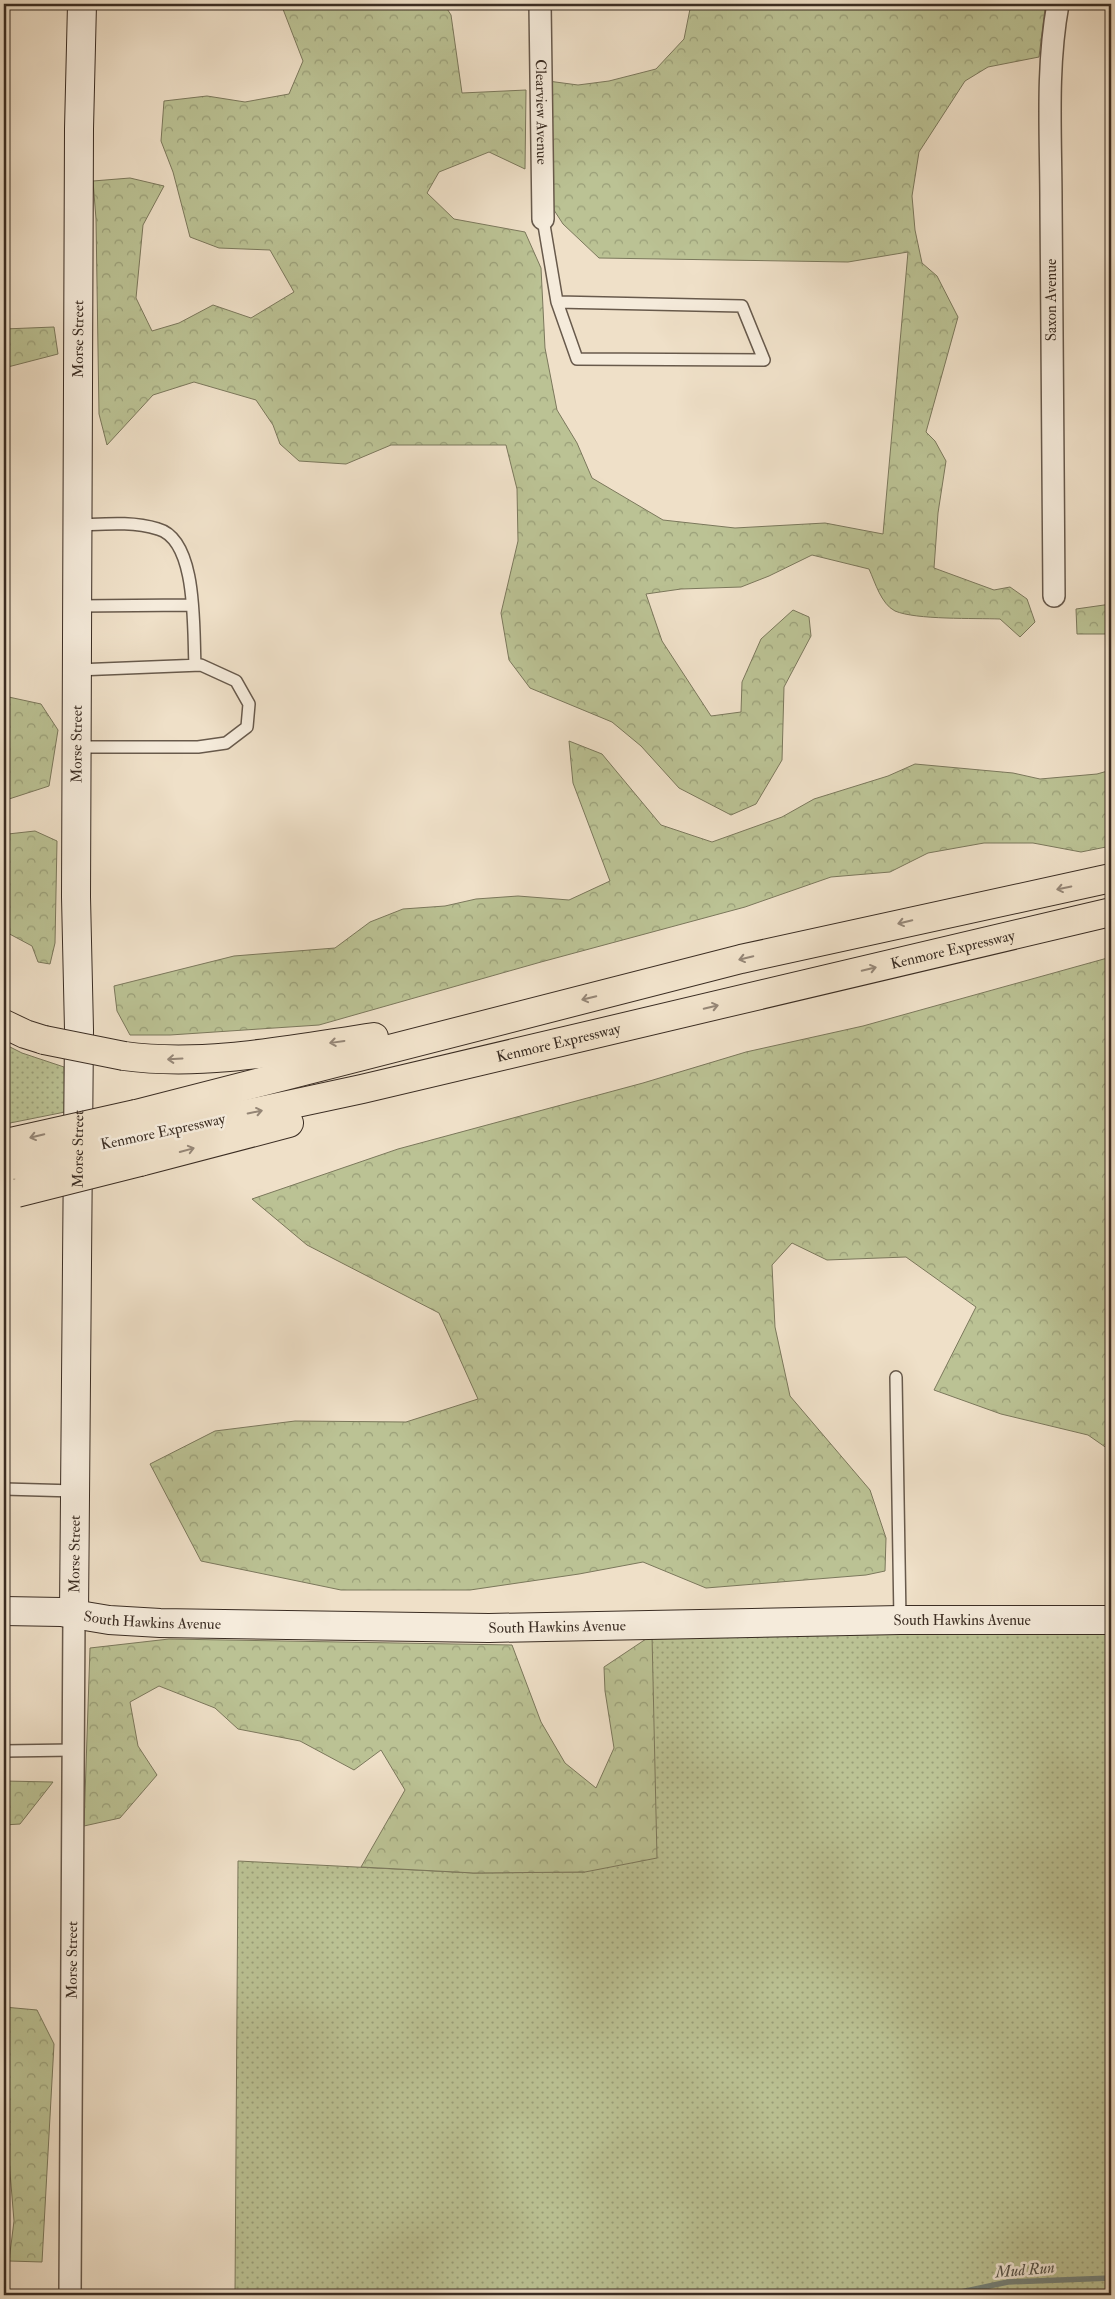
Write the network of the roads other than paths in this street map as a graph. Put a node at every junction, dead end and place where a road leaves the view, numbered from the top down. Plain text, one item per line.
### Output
1 (82, 4) edge
2 (540, 4) edge
3 (1058, 4) edge
4 (543, 219) joint
5 (557, 302) junction
6 (78, 525) junction
7 (1054, 596) dead end
8 (192, 605) junction
9 (78, 606) junction
10 (195, 665) junction
11 (78, 670) junction
12 (77, 748) junction
13 (1111, 878) edge
14 (1111, 912) edge
15 (506, 1019) junction
16 (4, 1024) edge
17 (138, 1138) junction
18 (9, 1155) edge
19 (10, 1195) edge
20 (896, 1377) dead end
21 (4, 1489) edge
22 (75, 1491) junction
23 (4, 1611) edge
24 (74, 1614) junction
25 (900, 1620) junction
26 (1111, 1620) edge
27 (73, 1750) junction
28 (4, 1751) edge
29 (70, 2295) edge

1 - 6 street, Morse Street
2 - 4 street, Clearview Avenue
3 - 7 street, Saxon Avenue
4 - 5 lane
5 - 5 lane
6 - 8 lane
6 - 9 street, Morse Street
8 - 9 lane
8 - 10 lane
9 - 11 street, Morse Street
10 - 11 lane
10 - 12 lane
11 - 12 street, Morse Street
12 - 22 street, Morse Street
13 -> 15 highway
17 -> 14 highway, Kenmore Expressway
15 -> 16 highway, bridge
15 - 17 highway
17 - 18 highway, Kenmore Expressway, bridge
17 - 19 highway, bridge
20 - 25 lane
21 - 22 lane
22 - 24 street, Morse Street
23 - 24 street, South Hawkins Avenue
24 - 25 street, South Hawkins Avenue
24 - 27 street, Morse Street
25 - 26 street, South Hawkins Avenue
27 - 28 lane
27 - 29 street, Morse Street

